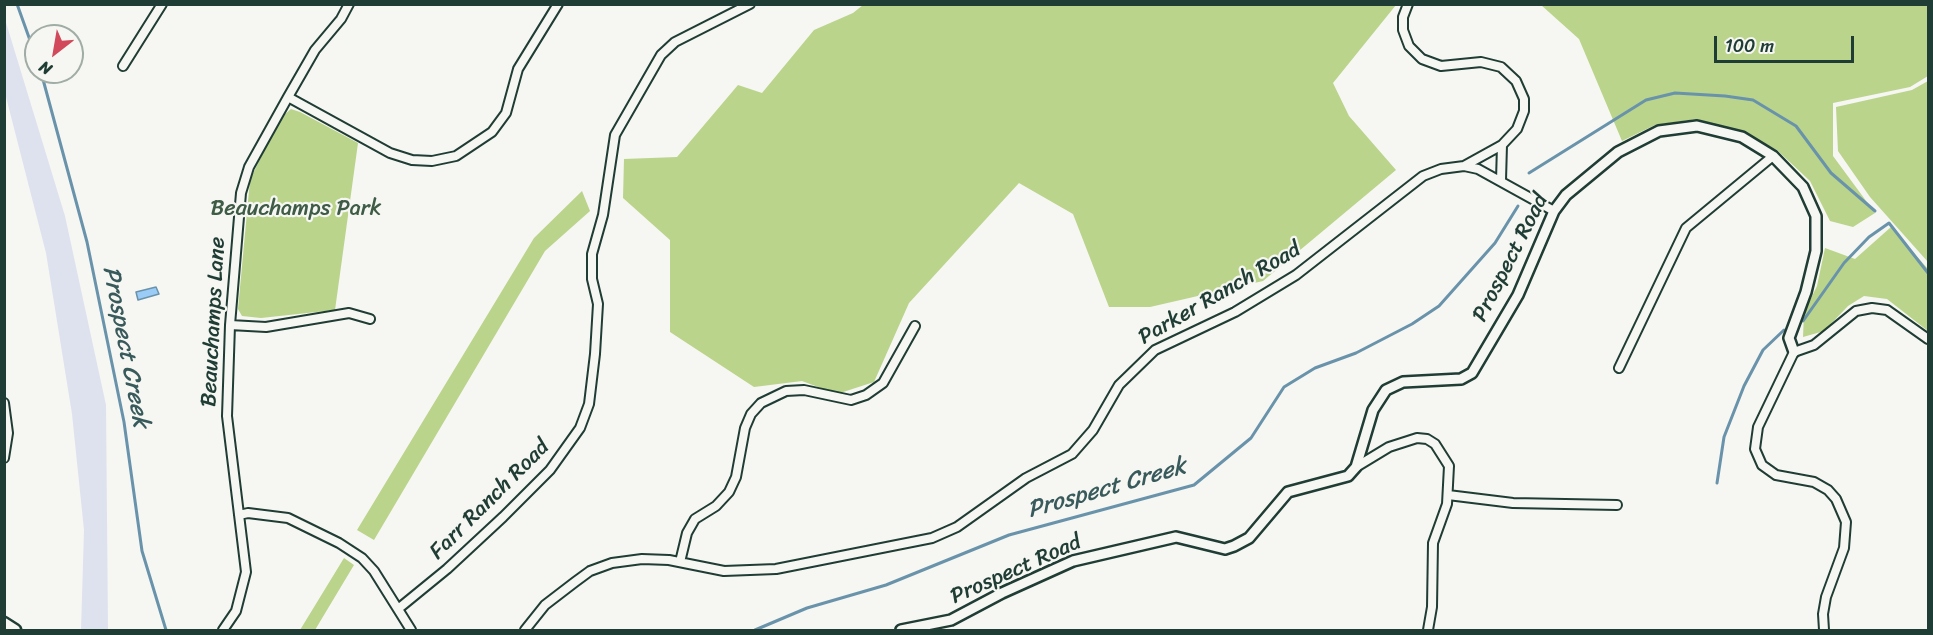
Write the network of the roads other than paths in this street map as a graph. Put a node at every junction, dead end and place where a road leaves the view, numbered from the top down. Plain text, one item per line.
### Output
1 (162, 4) edge
2 (349, 4) edge
3 (558, 4) edge
4 (750, 4) edge
5 (1408, 4) edge
6 (123, 66) dead end
7 (288, 97) junction
8 (1502, 145) junction
9 (1773, 156) junction
10 (1464, 166) junction
11 (1501, 180) junction
12 (1554, 211) junction
13 (370, 319) dead end
14 (230, 325) junction
15 (915, 326) dead end
16 (1929, 339) edge
17 (1794, 352) junction
18 (1618, 368) dead end
19 (4, 403) edge
20 (5, 459) edge
21 (1356, 467) junction
22 (1448, 495) junction
23 (1617, 505) dead end
24 (239, 515) junction
25 (680, 562) junction
26 (398, 609) junction
27 (4, 623) edge
28 (15, 630) edge
29 (223, 630) edge
30 (411, 630) edge
31 (525, 630) edge
32 (901, 630) edge
33 (1428, 630) edge
34 (1824, 630) edge

1 - 6 street
2 - 7 street, Beauchamps Lane
3 - 7 street
4 - 26 street, Farr Ranch Road
5 - 8 street
7 - 14 street, Beauchamps Lane
8 - 10 street, Parker Ranch Road
8 - 11 street
9 - 12 street, Prospect Road
9 - 17 street, Prospect Road
9 - 18 street
10 - 11 street, Parker Ranch Road
10 - 25 street, Parker Ranch Road
11 - 12 street, Parker Ranch Road
12 - 21 street, Prospect Road
13 - 14 street
14 - 24 street, Beauchamps Lane
15 - 25 street
16 - 17 street
17 - 34 street
19 - 20 street
21 - 22 street
21 - 32 street, Prospect Road
22 - 23 street
22 - 33 street
24 - 26 street
24 - 29 street, Beauchamps Lane
25 - 31 street, Parker Ranch Road
26 - 30 street
27 - 28 main road

